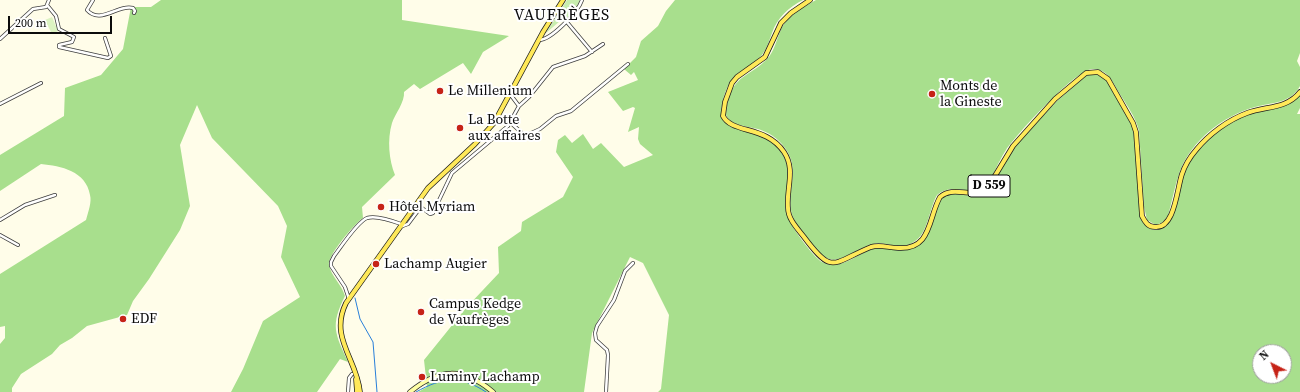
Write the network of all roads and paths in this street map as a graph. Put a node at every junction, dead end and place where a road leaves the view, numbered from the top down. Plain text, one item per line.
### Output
1 (49, 0) edge
2 (93, 0) edge
3 (563, 0) edge
4 (582, 0) edge
5 (810, 0) edge
6 (48, 5) junction
7 (134, 13) dead end
8 (566, 21) junction
9 (105, 38) dead end
10 (0, 39) edge
11 (539, 40) junction
12 (603, 44) dead end
13 (592, 52) junction
14 (628, 64) dead end
15 (41, 83) dead end
16 (1300, 92) edge
17 (510, 94) junction
18 (0, 104) edge
19 (519, 106) junction
20 (510, 122) junction
21 (54, 195) dead end
22 (0, 220) edge
23 (401, 226) junction
24 (0, 235) edge
25 (18, 245) dead end
26 (634, 263) dead end
27 (349, 299) junction
28 (354, 373) junction
29 (348, 392) edge
30 (357, 392) edge
31 (360, 392) edge
32 (410, 392) edge
33 (493, 392) edge
34 (606, 392) edge

1 - 6 street
2 - 7 street
3 - 11 main road
4 - 8 street
5 - 16 main road, D 559
6 - 9 street
6 - 10 street
8 - 11 street
8 - 13 street
11 - 17 main road
12 - 13 street
13 - 19 street
14 - 20 street
15 - 18 street
17 - 19 street
17 - 23 main road
19 - 20 street
20 - 23 street
21 - 22 street
23 - 27 main road
23 - 27 street
24 - 25 street
26 - 34 street
27 - 28 main road
28 - 29 street
28 - 30 main road
28 - 31 main road
32 - 33 street

